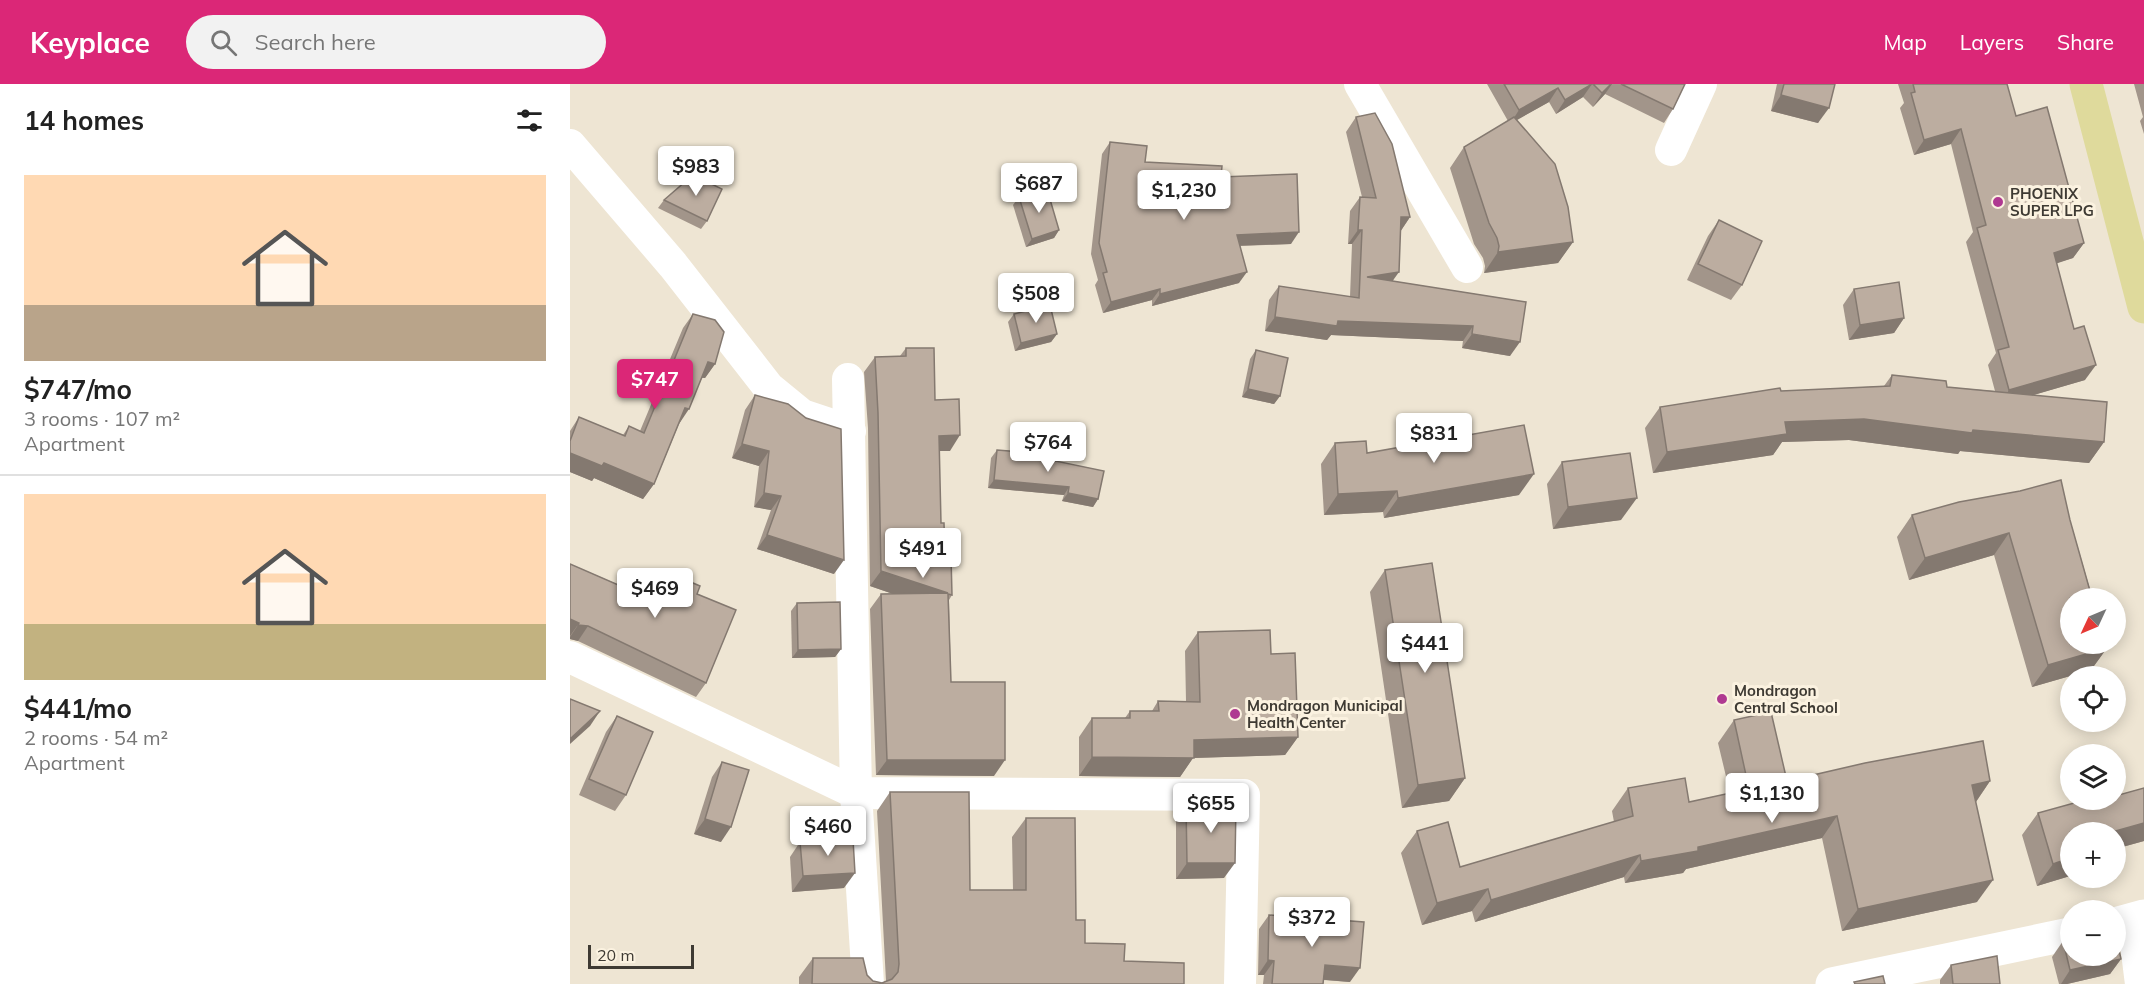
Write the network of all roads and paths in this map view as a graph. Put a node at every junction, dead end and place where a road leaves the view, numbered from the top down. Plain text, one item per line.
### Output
1 (1360, 84) edge
2 (1701, 84) edge
3 (2086, 84) edge
4 (570, 145) edge
5 (1671, 150) dead end
6 (1467, 267) dead end
7 (2144, 307) edge
8 (849, 379) dead end
9 (850, 431) junction
10 (570, 657) edge
11 (856, 793) junction
12 (2131, 920) edge
13 (2060, 936) edge
14 (868, 984) edge
15 (1240, 984) edge
16 (1832, 984) edge
17 (2141, 984) edge

1 - 6 street
2 - 5 street
3 - 7 main road
4 - 9 street
8 - 9 street
9 - 11 street
10 - 11 street
11 - 14 street
11 - 15 street
12 - 17 street
13 - 16 street

